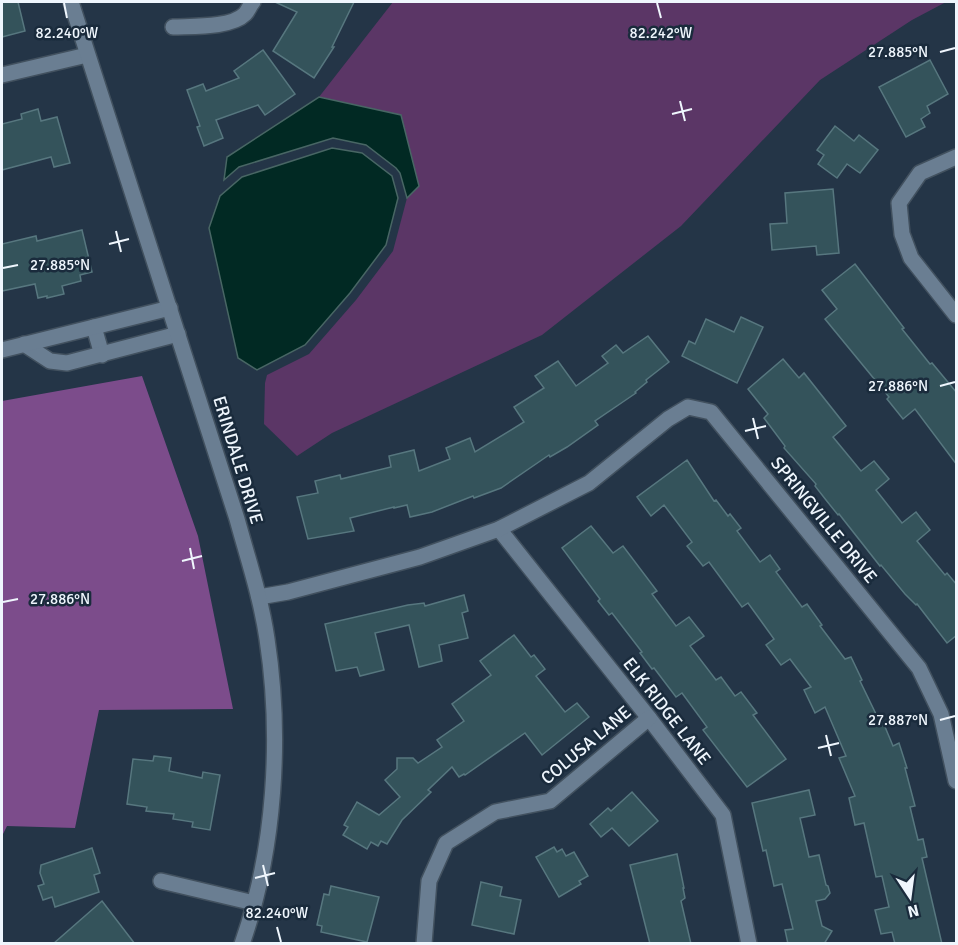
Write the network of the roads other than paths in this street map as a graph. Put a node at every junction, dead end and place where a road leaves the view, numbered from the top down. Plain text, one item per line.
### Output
1 (71, 2) edge
2 (253, 2) edge
3 (173, 27) dead end
4 (87, 55) junction
5 (2, 75) edge
6 (957, 157) edge
7 (170, 308) junction
8 (957, 315) edge
9 (94, 327) junction
10 (178, 334) junction
11 (24, 344) junction
12 (2, 350) edge
13 (102, 355) junction
14 (499, 529) junction
15 (259, 597) junction
16 (649, 718) junction
17 (957, 781) edge
18 (161, 880) dead end
19 (254, 903) junction
20 (243, 944) edge
21 (424, 944) edge
22 (749, 944) edge

1 - 4 street, ERINDALE DRIVE
2 - 3 street
4 - 5 street
4 - 7 street, ERINDALE DRIVE
6 - 8 street
7 - 9 street
7 - 10 street, ERINDALE DRIVE
9 - 11 street
9 - 13 street
10 - 13 street
10 - 15 street, ERINDALE DRIVE
11 - 12 street
11 - 13 street
14 - 15 street, SPRINGVILLE DRIVE
14 - 16 street, ELK RIDGE LANE
14 - 17 street, SPRINGVILLE DRIVE
15 - 19 street, ERINDALE DRIVE
16 - 21 street, COLUSA LANE
16 - 22 street, ELK RIDGE LANE
18 - 19 street
19 - 20 street, ERINDALE DRIVE

